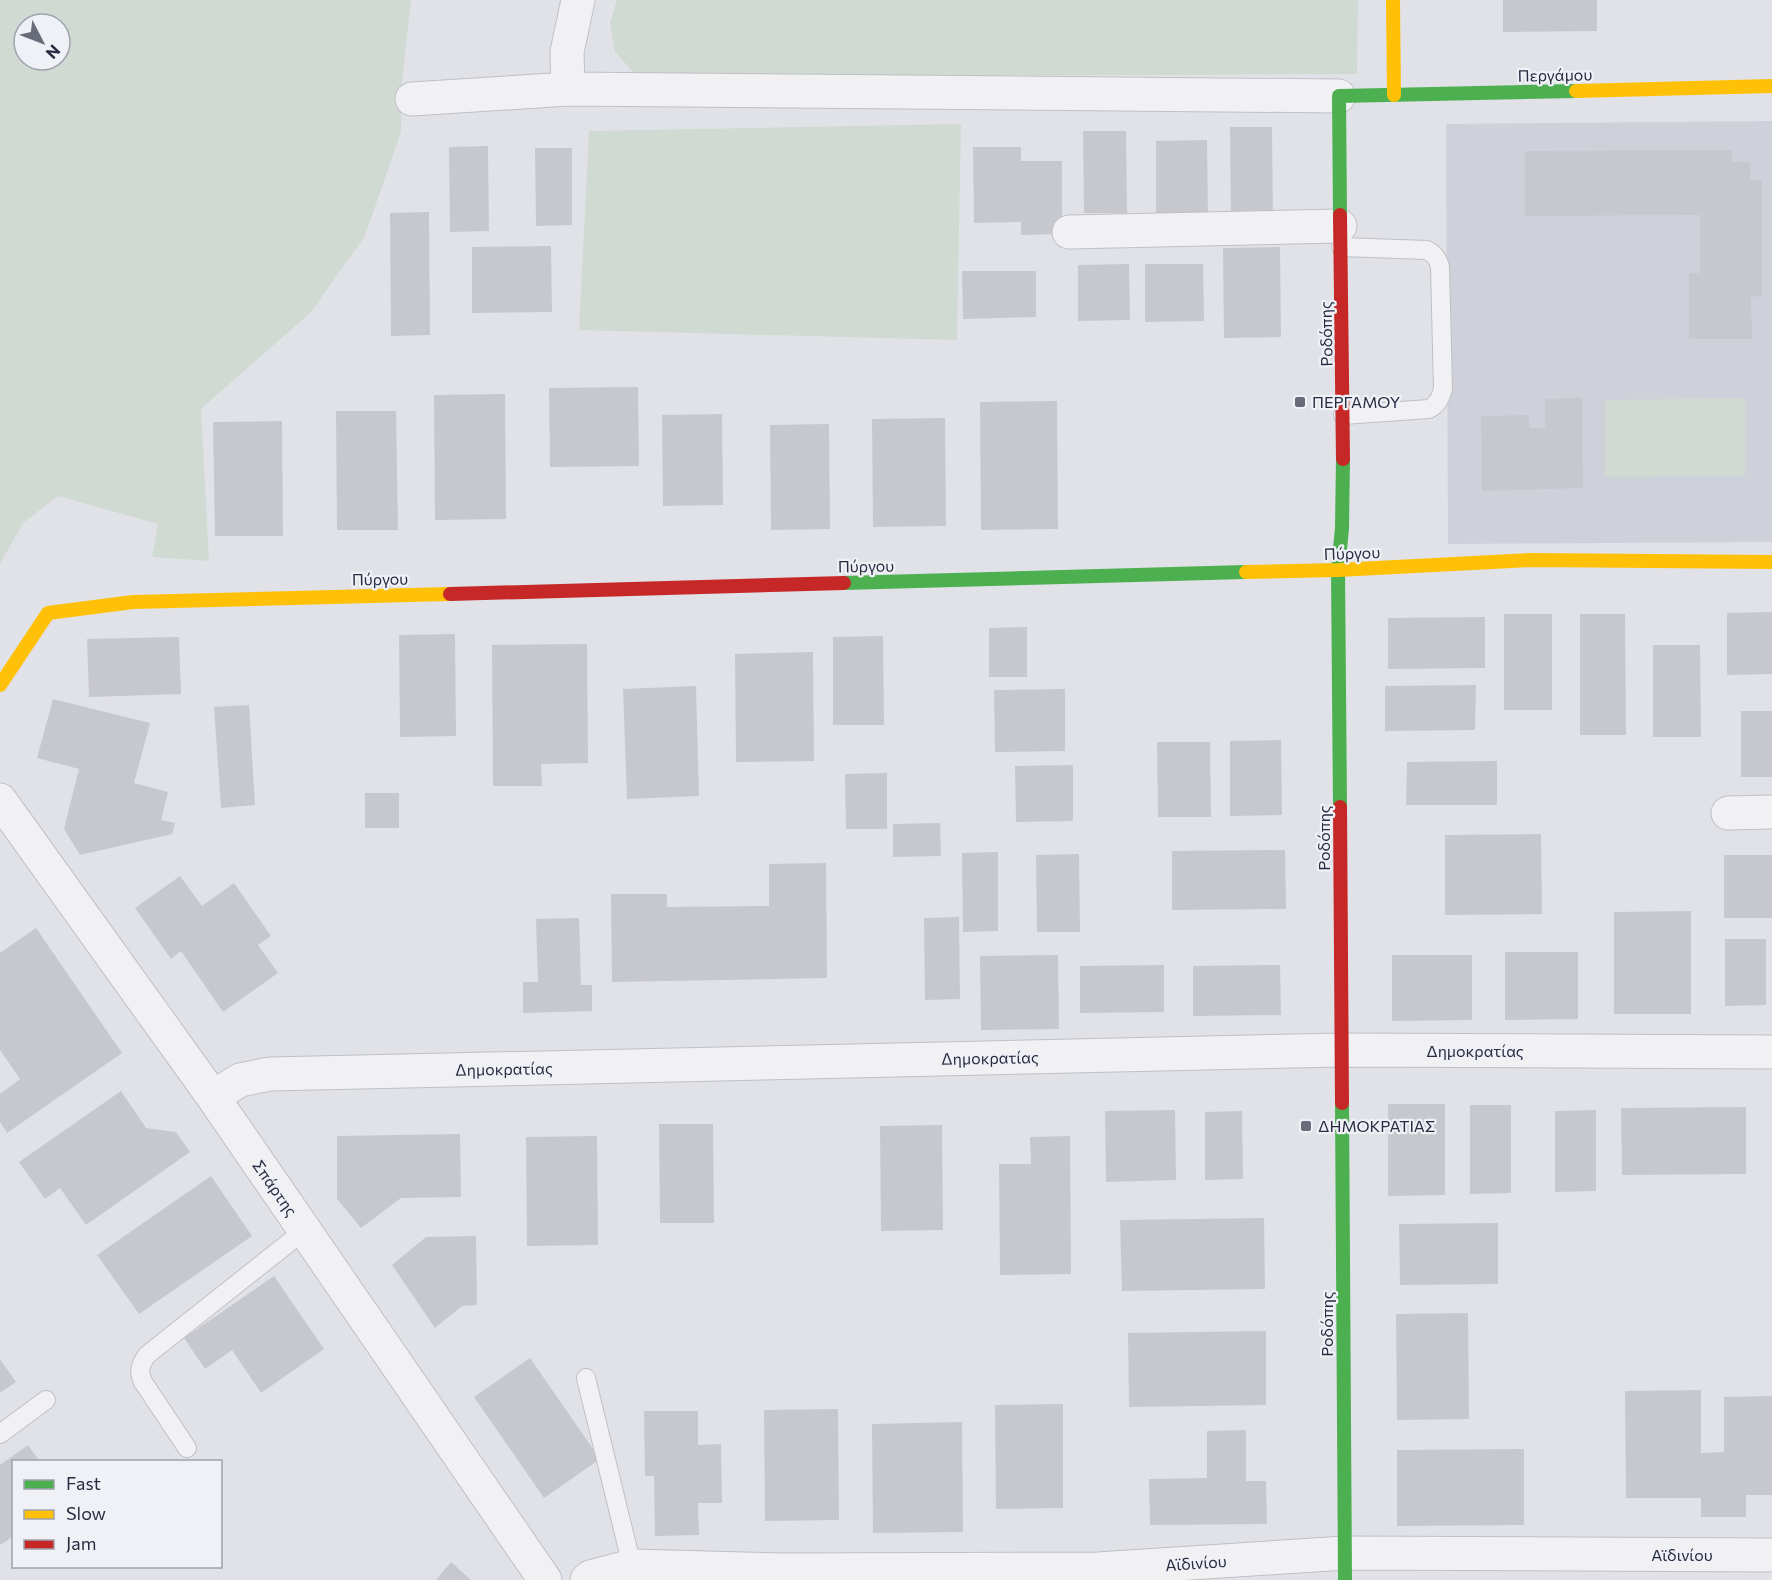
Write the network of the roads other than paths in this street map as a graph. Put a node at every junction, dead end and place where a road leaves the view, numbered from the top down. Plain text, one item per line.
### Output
1 (578, 0) edge
2 (1393, 0) edge
3 (1772, 86) edge
4 (568, 89) junction
5 (1394, 95) junction
6 (1339, 96) junction
7 (412, 99) dead end
8 (1069, 232) dead end
9 (1341, 237) junction
10 (1343, 415) junction
11 (1772, 562) edge
12 (1338, 570) junction
13 (0, 685) edge
14 (0, 800) edge
15 (1772, 812) edge
16 (1728, 813) dead end
17 (1342, 1050) junction
18 (1772, 1052) edge
19 (213, 1097) junction
20 (304, 1230) junction
21 (586, 1378) dead end
22 (46, 1400) dead end
23 (0, 1434) edge
24 (187, 1448) dead end
25 (1772, 1555) edge
26 (632, 1566) junction
27 (1345, 1567) edge
28 (781, 1575) edge
29 (1098, 1575) edge
30 (544, 1580) edge
31 (587, 1580) edge

1 - 4 street
2 - 5 street
3 - 5 street, Περγάμου
4 - 6 street
4 - 7 street
5 - 6 street, Περγάμου
6 - 9 street, Ροδόπης
8 - 9 street
9 - 10 street, Ροδόπης
9 - 10 lane
10 - 12 street, Ροδόπης
11 - 12 street, Πύργου
12 - 13 street, Πύργου
12 - 17 street, Ροδόπης
14 - 19 street, Σπάρτης
15 - 16 street
17 - 18 street, Δημοκρατίας
17 - 19 street, Δημοκρατίας
17 - 27 street, Ροδόπης
19 - 20 street, Σπάρτης
20 - 24 lane
20 - 30 street, Σπάρτης
21 - 26 lane
22 - 23 lane
25 - 27 street, Αϊδινίου
26 - 28 street, Αϊδινίου
26 - 31 street, Αϊδινίου
27 - 29 street, Αϊδινίου
28 - 29 street, Αϊδινίου

